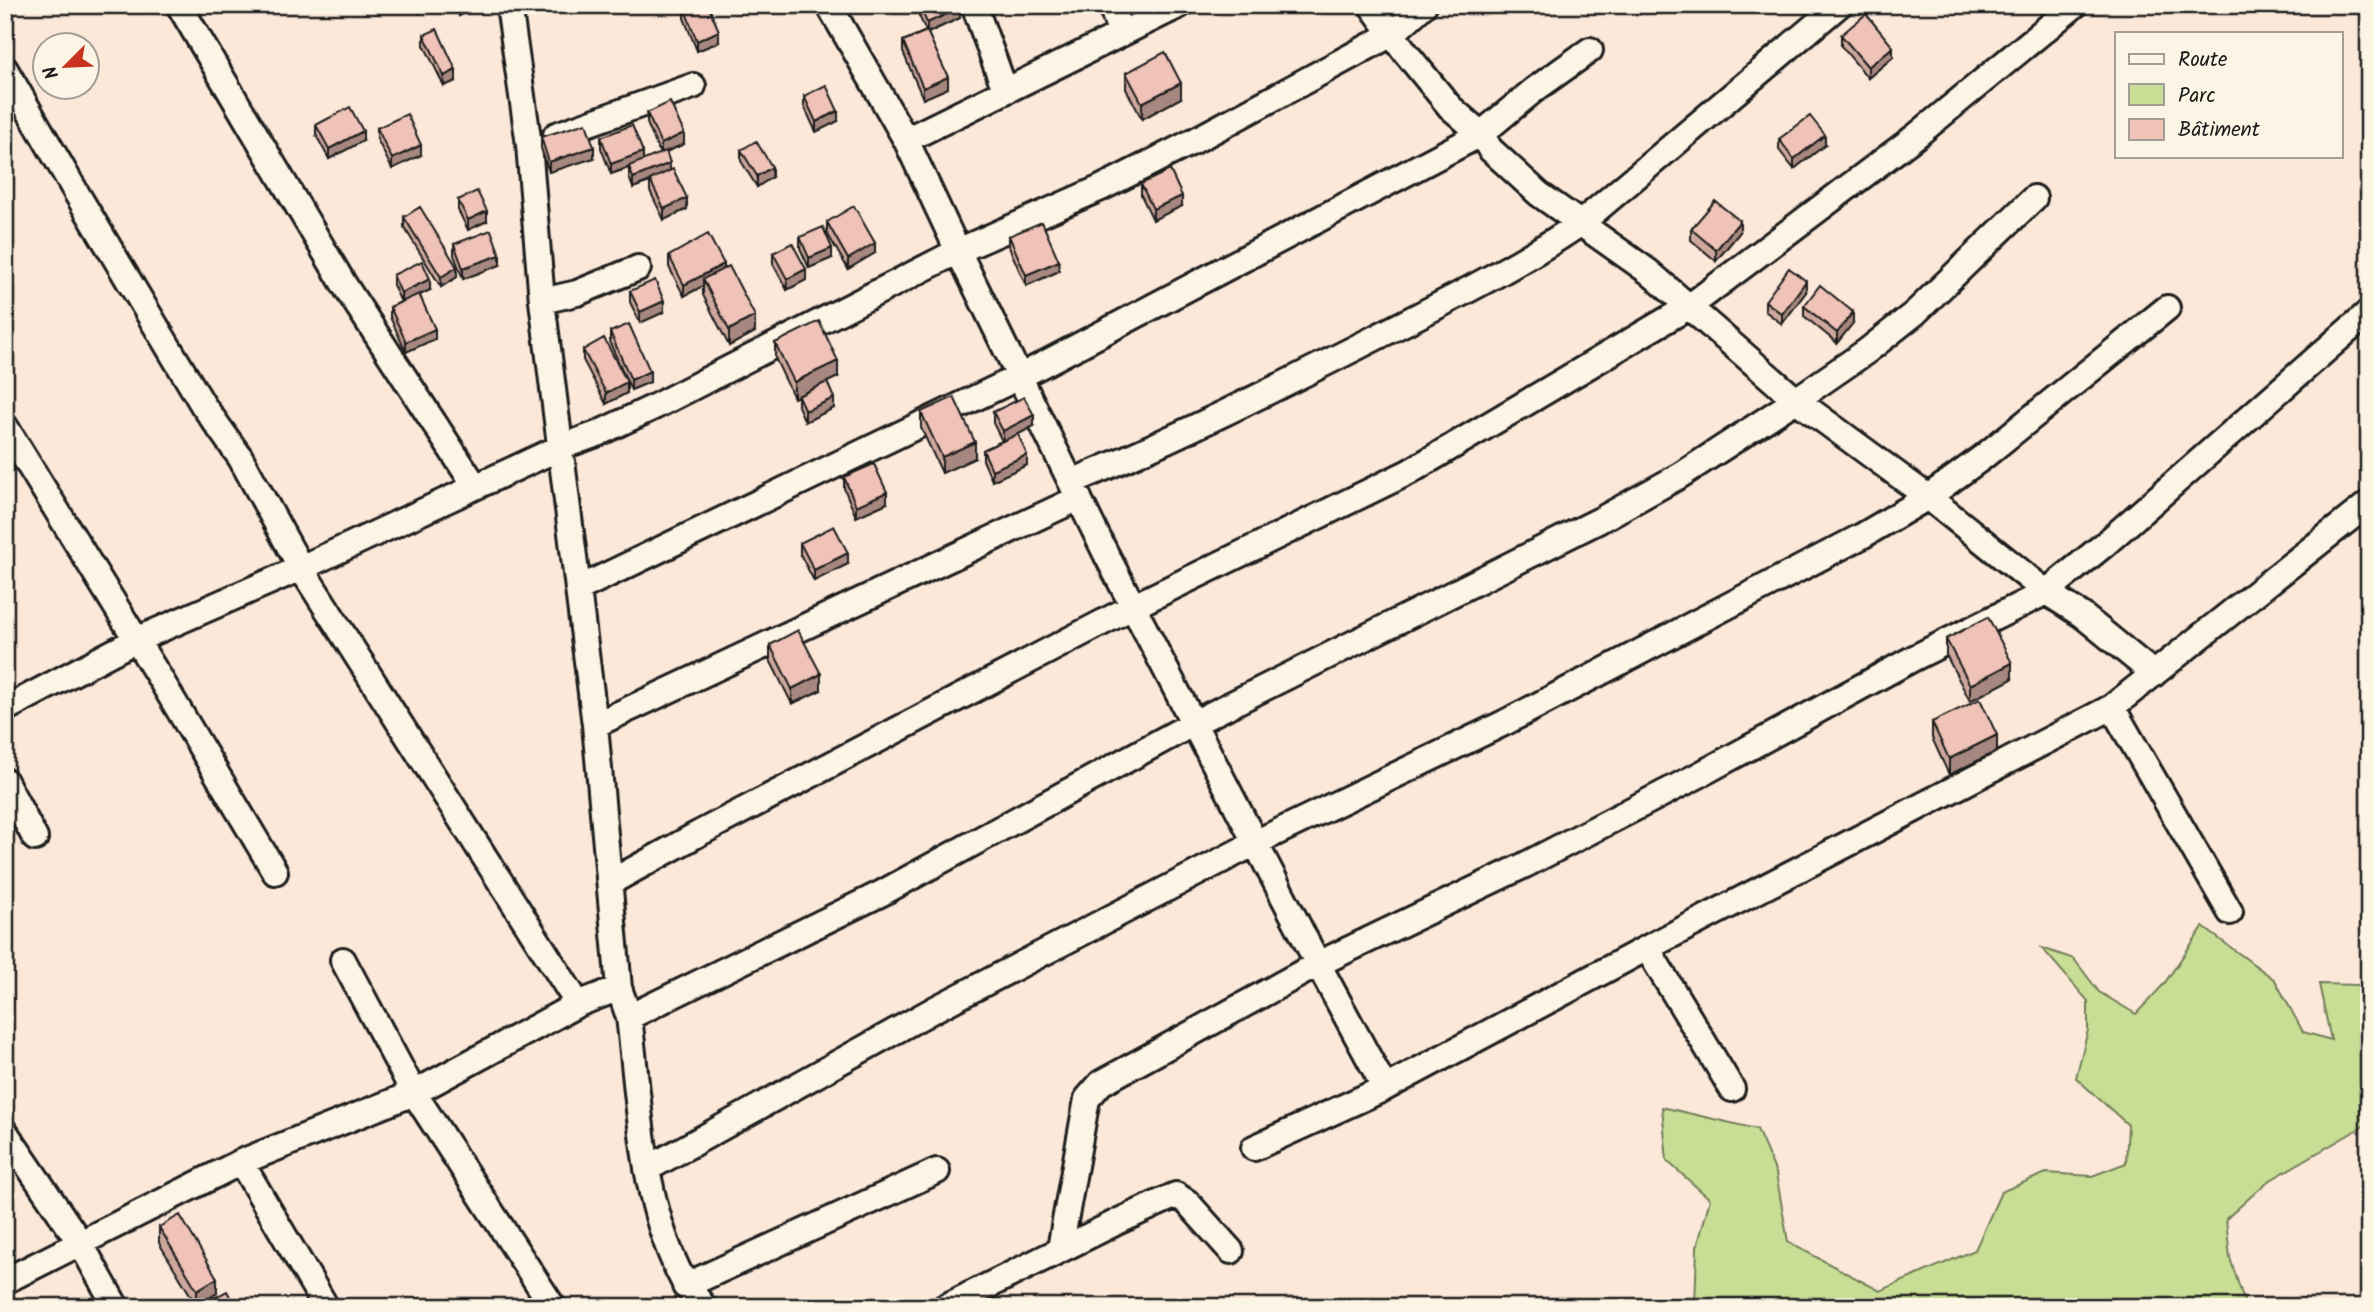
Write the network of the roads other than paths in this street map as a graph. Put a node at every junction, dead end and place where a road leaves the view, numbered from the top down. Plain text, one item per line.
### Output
1 (179, 5) edge
2 (509, 5) edge
3 (829, 5) edge
4 (974, 5) edge
5 (1111, 5) edge
6 (1180, 5) edge
7 (1371, 5) edge
8 (1424, 5) edge
9 (1839, 5) edge
10 (2075, 5) edge
11 (1121, 34) junction
12 (1392, 34) junction
13 (1590, 50) dead end
14 (5, 69) edge
15 (692, 86) dead end
16 (1005, 90) junction
17 (1481, 134) junction
18 (906, 140) junction
19 (529, 145) junction
20 (2034, 198) dead end
21 (1581, 223) junction
22 (958, 251) junction
23 (638, 268) dead end
24 (542, 301) junction
25 (1690, 306) junction
26 (2167, 308) dead end
27 (2369, 312) edge
28 (1019, 377) junction
29 (1796, 400) junction
30 (5, 426) edge
31 (561, 447) junction
32 (475, 486) junction
33 (1075, 490) junction
34 (1928, 497) junction
35 (2369, 503) edge
36 (301, 568) junction
37 (578, 589) junction
38 (2046, 592) junction
39 (1134, 606) junction
40 (136, 640) junction
41 (2154, 674) junction
42 (2112, 707) junction
43 (5, 709) edge
44 (1195, 723) junction
45 (595, 725) junction
46 (5, 781) edge
47 (35, 838) dead end
48 (1257, 842) junction
49 (275, 873) dead end
50 (611, 882) junction
51 (2230, 912) dead end
52 (1647, 948) junction
53 (343, 960) dead end
54 (1318, 964) junction
55 (619, 988) junction
56 (578, 1004) junction
57 (629, 1017) junction
58 (1385, 1087) junction
59 (1732, 1089) dead end
60 (414, 1093) junction
61 (5, 1132) edge
62 (1254, 1148) dead end
63 (241, 1162) junction
64 (648, 1169) junction
65 (937, 1171) dead end
66 (81, 1244) junction
67 (1060, 1249) junction
68 (1231, 1251) dead end
69 (5, 1281) edge
70 (685, 1286) junction
71 (116, 1307) edge
72 (326, 1307) edge
73 (553, 1307) edge
74 (704, 1307) edge
75 (945, 1307) edge

1 - 32 street
2 - 19 street
3 - 18 street
4 - 16 street
5 - 11 street
6 - 11 street
7 - 12 street
8 - 12 street
9 - 21 street
10 - 25 street
11 - 16 street
12 - 17 street
12 - 22 street
13 - 17 street
14 - 36 street
15 - 19 street
16 - 18 street
17 - 21 street
17 - 28 street
18 - 22 street
19 - 24 street
20 - 29 street
21 - 25 street
21 - 33 street
22 - 28 street
22 - 31 street
23 - 24 street
24 - 31 street
25 - 29 street
25 - 39 street
26 - 34 street
27 - 38 street
28 - 33 street
28 - 37 street
29 - 34 street
29 - 44 street
30 - 40 street
31 - 32 street
31 - 37 street
32 - 36 street
33 - 39 street
33 - 45 street
34 - 38 street
34 - 48 street
35 - 41 street
36 - 40 street
36 - 56 street
37 - 45 street
38 - 41 street
38 - 54 street
39 - 44 street
39 - 50 street
40 - 43 street
40 - 49 street
41 - 42 street
42 - 51 street
42 - 52 street
44 - 48 street
44 - 57 street
45 - 50 street
46 - 47 street
48 - 54 street
48 - 64 street
50 - 55 street
52 - 58 street
52 - 59 street
53 - 60 street
54 - 58 street
54 - 67 street
55 - 56 street
55 - 57 street
56 - 60 street
57 - 64 street
58 - 62 street
60 - 63 street
60 - 73 street
61 - 66 street
63 - 66 street
63 - 72 street
64 - 70 street
65 - 70 street
66 - 69 street
66 - 71 street
67 - 68 street
67 - 75 street
70 - 74 street

